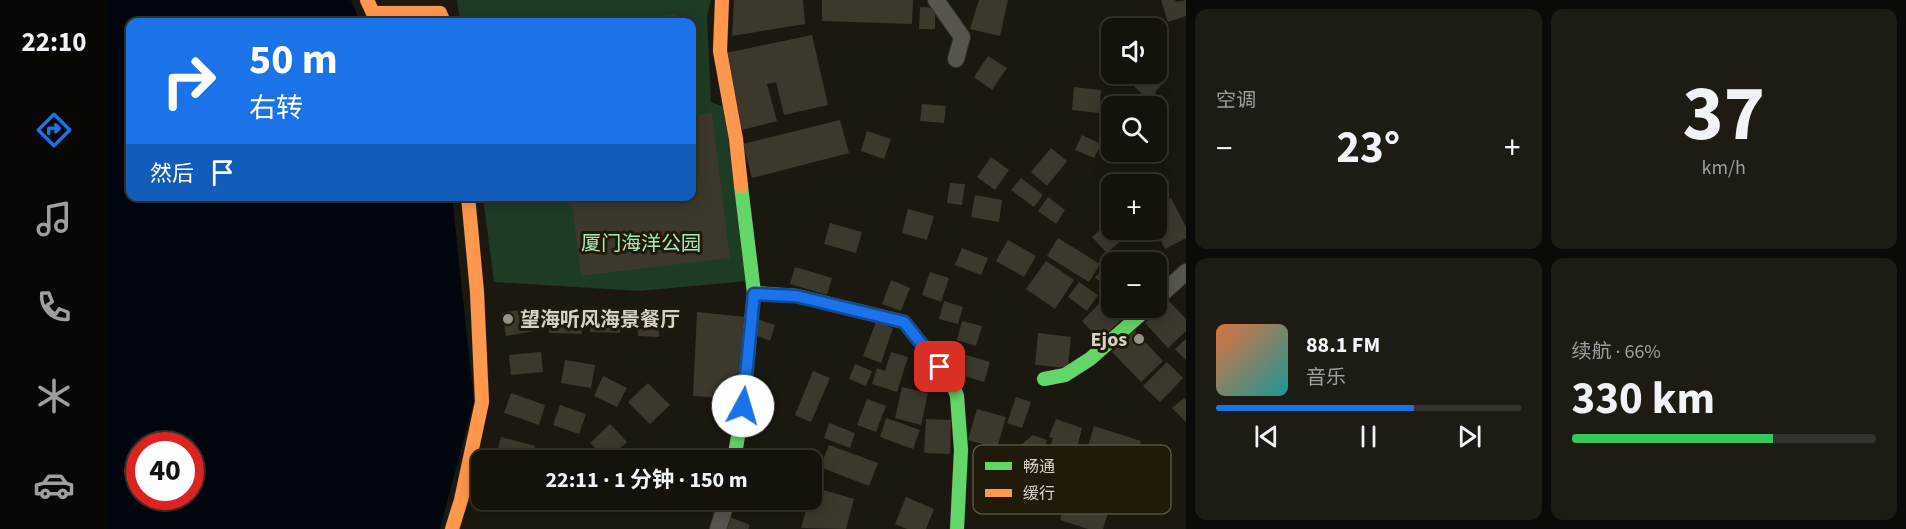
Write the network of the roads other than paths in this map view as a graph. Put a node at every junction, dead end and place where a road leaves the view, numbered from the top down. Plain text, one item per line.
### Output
1 (367, 0) edge
2 (722, 0) edge
3 (936, 0) edge
4 (442, 18) edge
5 (956, 59) dead end
6 (468, 201) edge
7 (1186, 272) edge
8 (1167, 289) edge
9 (754, 294) junction
10 (1137, 318) edge
11 (1044, 379) dead end
12 (736, 450) edge
13 (725, 510) edge
14 (452, 529) edge
15 (718, 529) edge
16 (957, 529) edge

1 - 4 street
2 - 9 street
3 - 5 street
6 - 14 street
7 - 8 street
9 - 12 street
9 - 16 street
10 - 11 street
13 - 15 street

